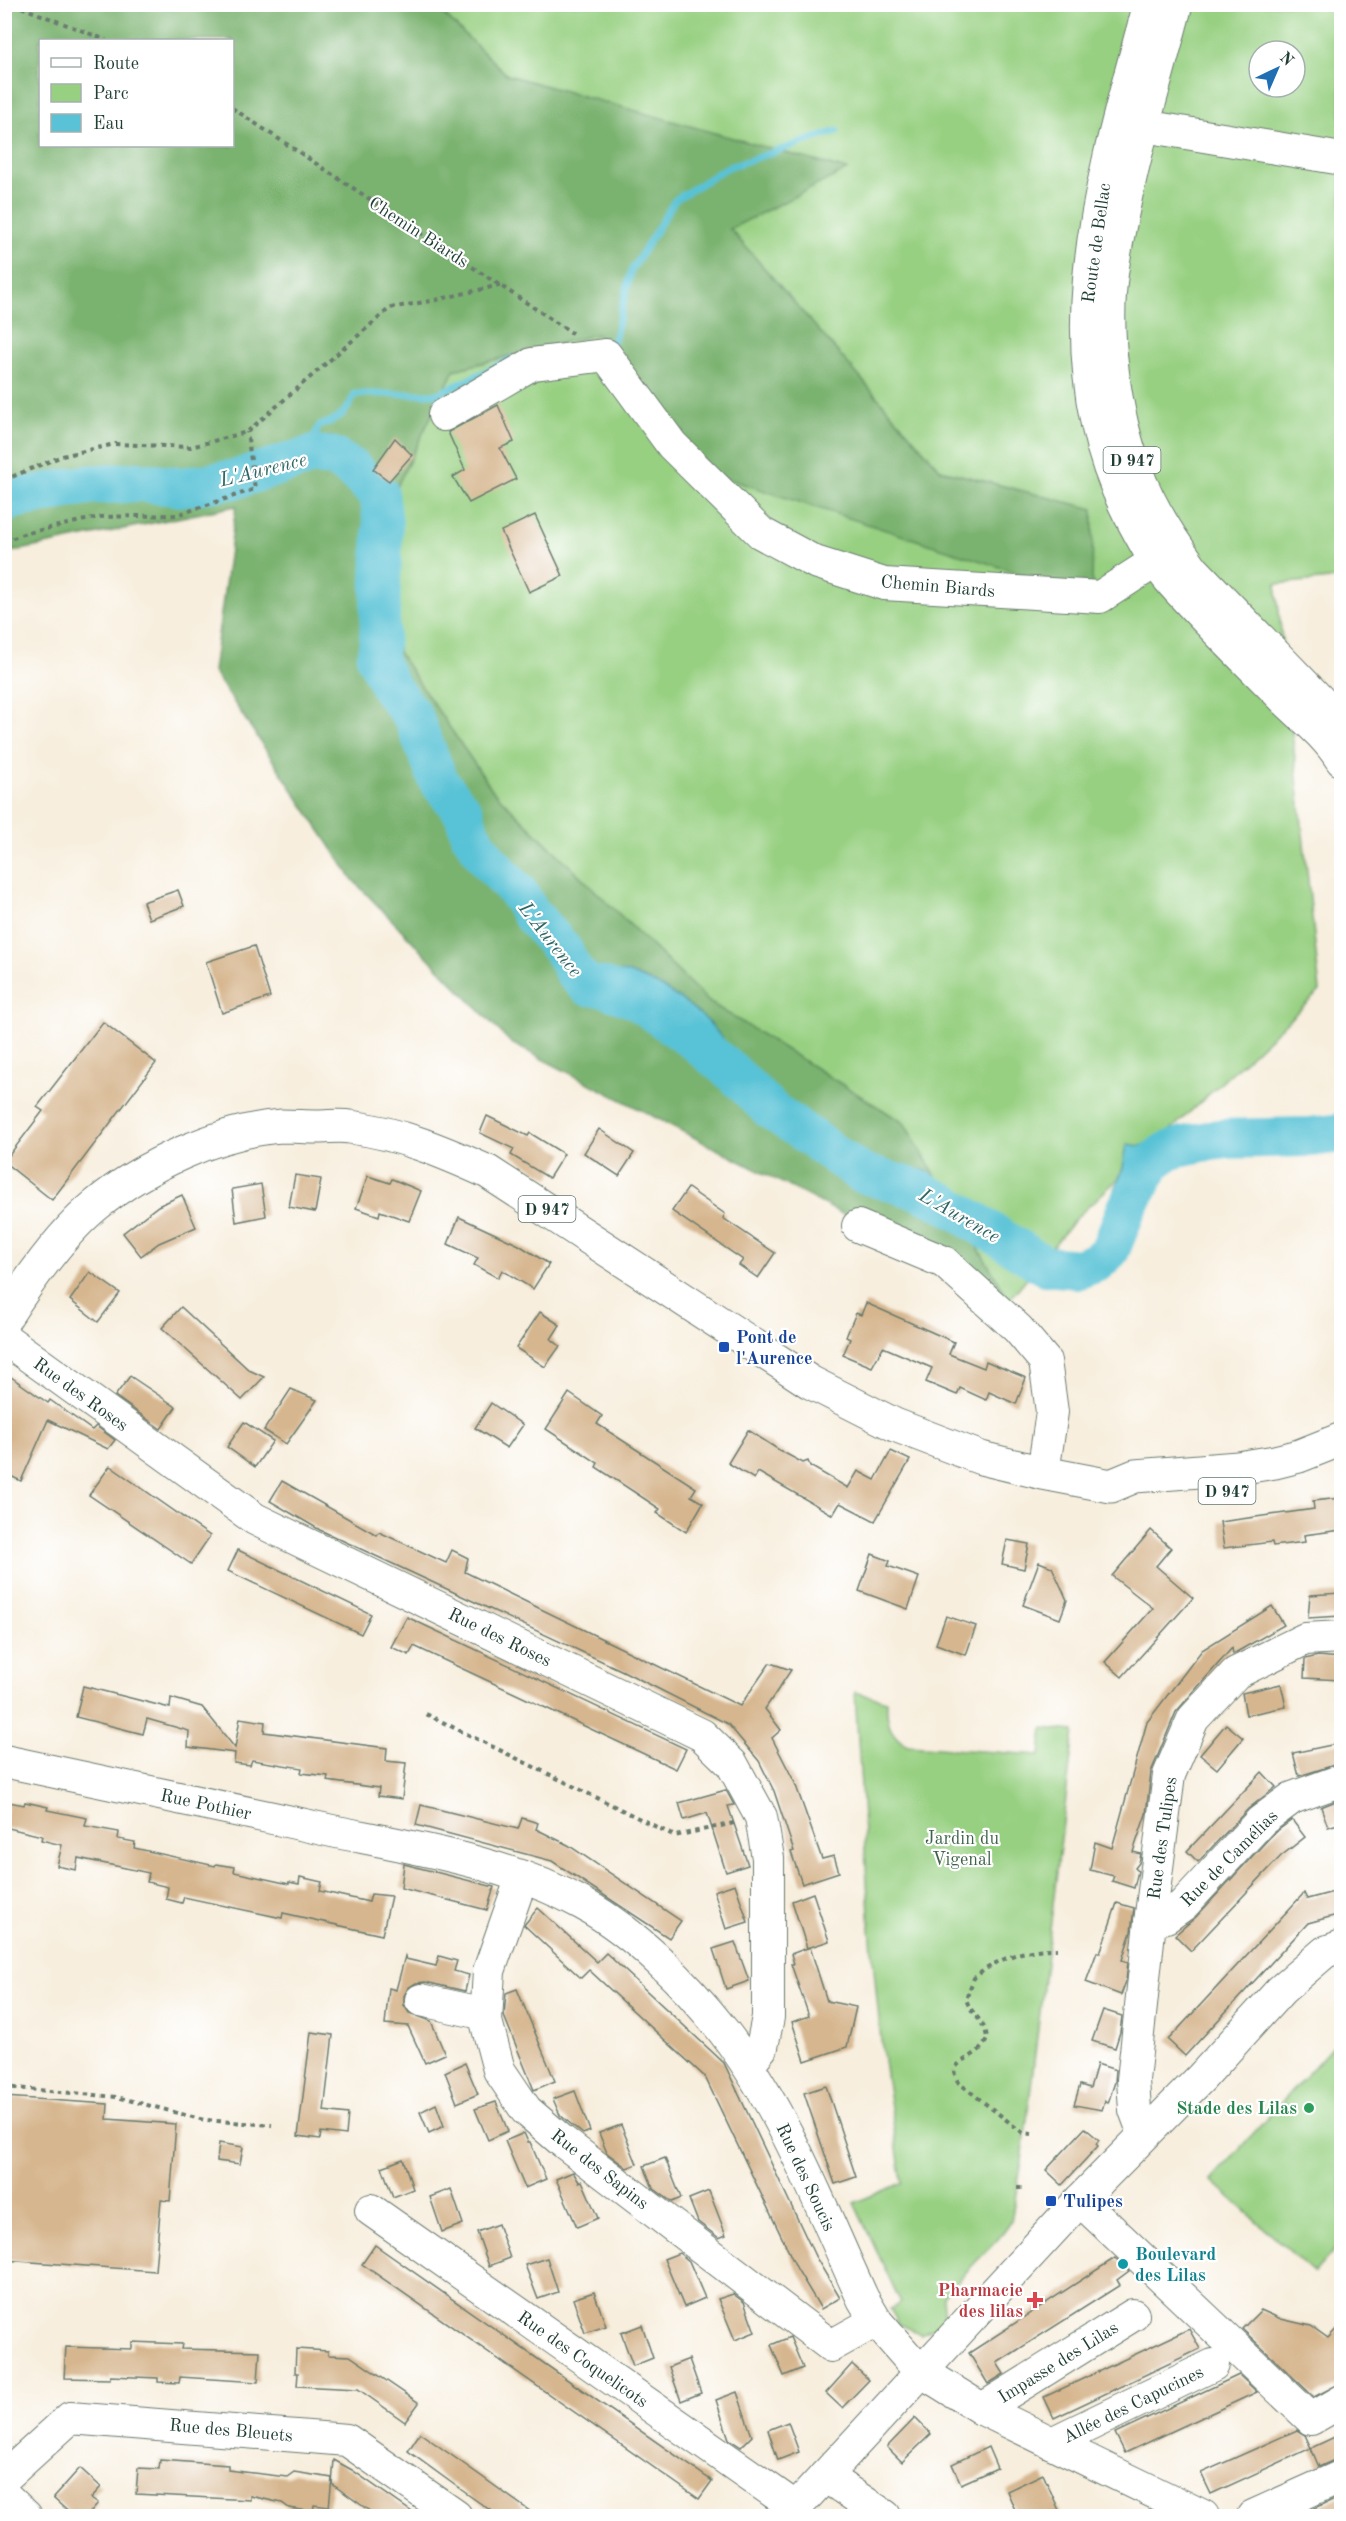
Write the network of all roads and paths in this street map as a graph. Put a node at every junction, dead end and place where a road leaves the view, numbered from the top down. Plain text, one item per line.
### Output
1 (13, 4) edge
2 (1150, 4) edge
3 (1156, 4) edge
4 (1176, 4) edge
5 (103, 39) edge
6 (234, 109) edge
7 (1144, 126) junction
8 (1341, 159) edge
9 (500, 285) junction
10 (606, 355) junction
11 (444, 416) dead end
12 (247, 432) junction
13 (4, 480) edge
14 (4, 542) edge
15 (1156, 561) junction
16 (1299, 695) junction
17 (1341, 724) edge
18 (1341, 743) edge
19 (1341, 760) edge
20 (858, 1226) dead end
21 (4, 1319) edge
22 (4, 1338) edge
23 (1341, 1439) edge
24 (1341, 1462) edge
25 (1043, 1473) junction
26 (1111, 1486) junction
27 (1341, 1637) edge
28 (426, 1714) dead end
29 (4, 1761) edge
30 (1341, 1780) edge
31 (761, 1817) junction
32 (408, 1847) joint
33 (522, 1877) junction
34 (1149, 1922) junction
35 (1341, 1946) edge
36 (1057, 1949) dead end
37 (421, 2001) dead end
38 (486, 2014) junction
39 (748, 2065) junction
40 (4, 2087) edge
41 (272, 2124) dead end
42 (1032, 2133) dead end
43 (1144, 2134) junction
44 (1017, 2188) dead end
45 (1026, 2188) dead end
46 (1080, 2200) junction
47 (371, 2210) dead end
48 (1133, 2315) dead end
49 (876, 2320) junction
50 (1213, 2364) dead end
51 (923, 2370) junction
52 (1341, 2401) edge
53 (982, 2409) junction
54 (1052, 2444) junction
55 (825, 2476) junction
56 (1341, 2476) edge
57 (4, 2478) edge
58 (1155, 2507) edge
59 (791, 2513) edge
60 (456, 2517) edge
61 (885, 2517) edge
62 (1203, 2517) edge
63 (1253, 2517) edge

1 - 5 path
2 - 15 main road, Route de Bellac / D 947
3 - 7 street
4 - 7 main road, Route de Bellac / D 947
6 - 9 path, Chemin Biards
7 - 8 street
7 - 16 main road, Route de Bellac / D 947
9 - 10 path, Chemin Biards
9 - 12 path
10 - 11 street
10 - 15 street, Chemin Biards
12 - 13 path
12 - 14 path
15 - 16 main road, Route de Bellac / D 947
16 - 17 main road, Route de Bellac / D 947
16 - 18 street
16 - 19 main road, Route de Bellac / D 947
20 - 25 street
21 - 25 main road, D 947
22 - 31 street, Rue des Roses
23 - 26 main road, D 947
24 - 26 main road, D 947
25 - 26 main road, D 947
27 - 34 street, Rue des Tulipes
28 - 31 path
29 - 32 street, Rue Pothier
30 - 34 street, Rue de Camélias
31 - 39 street, Rue des Roses
32 - 33 street, Rue des Soucis
33 - 38 street, Rue des Sapins
33 - 39 street, Rue des Soucis
34 - 43 street, Rue des Tulipes
35 - 43 street
36 - 42 path
37 - 38 street
38 - 49 street, Rue des Sapins
39 - 49 street, Rue des Soucis
40 - 41 path
43 - 46 street
44 - 45 path
46 - 51 street
46 - 52 street
47 - 59 street, Rue des Coquelicots
48 - 53 street, Impasse des Lilas
49 - 51 street, Rue des Soucis
50 - 54 street, Allée des Capucines
51 - 53 street, Rue des Soucis
51 - 55 street
53 - 54 street, Rue des Soucis
54 - 58 street, Rue des Soucis
55 - 59 street
55 - 61 street
56 - 63 street
57 - 60 street, Rue des Bleuets
58 - 62 street, Rue des Soucis

